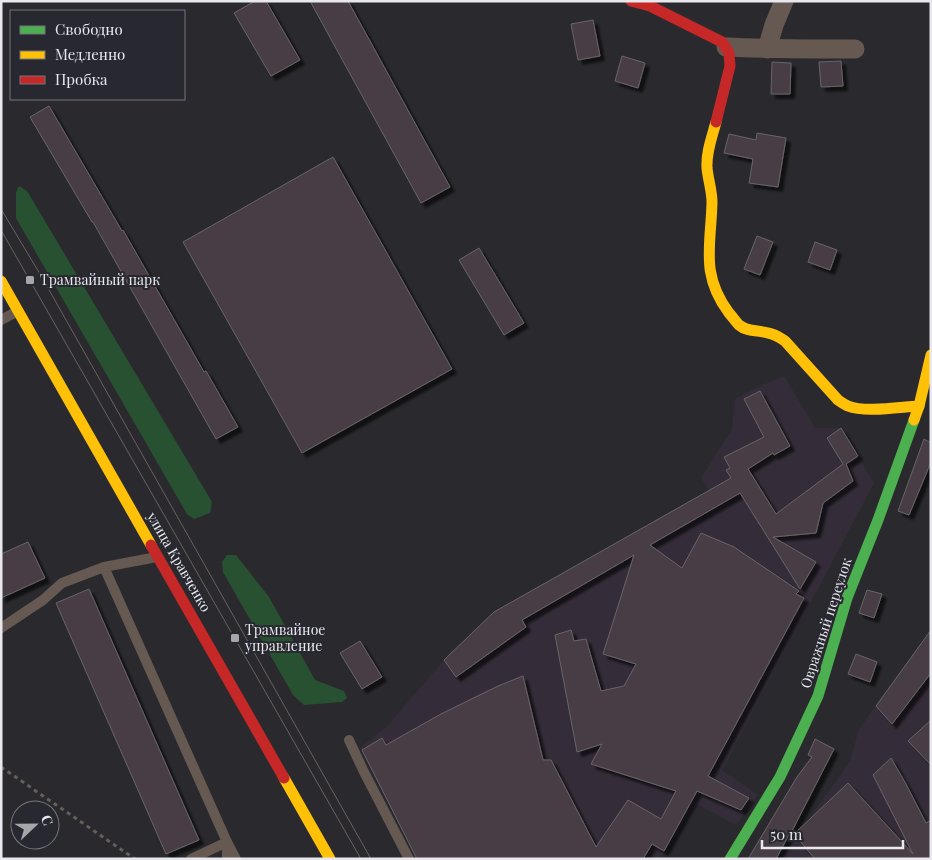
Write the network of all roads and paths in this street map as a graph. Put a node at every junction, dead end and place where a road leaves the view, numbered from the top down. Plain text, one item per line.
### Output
1 (631, 1) edge
2 (784, 1) edge
3 (726, 47) junction
4 (767, 49) junction
5 (855, 49) dead end
6 (1, 281) edge
7 (18, 311) junction
8 (1, 320) edge
9 (931, 355) edge
10 (919, 406) junction
11 (158, 557) junction
12 (104, 567) junction
13 (1, 628) edge
14 (349, 740) dead end
15 (1, 767) edge
16 (227, 842) junction
17 (135, 859) edge
18 (191, 859) edge
19 (227, 859) edge
20 (236, 859) edge
21 (330, 859) edge
22 (409, 859) edge
23 (730, 859) edge

1 - 3 street
2 - 4 street
3 - 4 street
3 - 10 street
4 - 5 street
6 - 7 street, улица Кравченко
7 - 8 lane
7 - 11 street, улица Кравченко
9 - 10 street, Овражный переулок
10 - 23 street, Овражный переулок
11 - 12 lane
11 - 21 street, улица Кравченко
12 - 13 lane
12 - 16 lane
14 - 22 lane
15 - 17 path
16 - 18 lane
16 - 19 lane
16 - 20 lane

